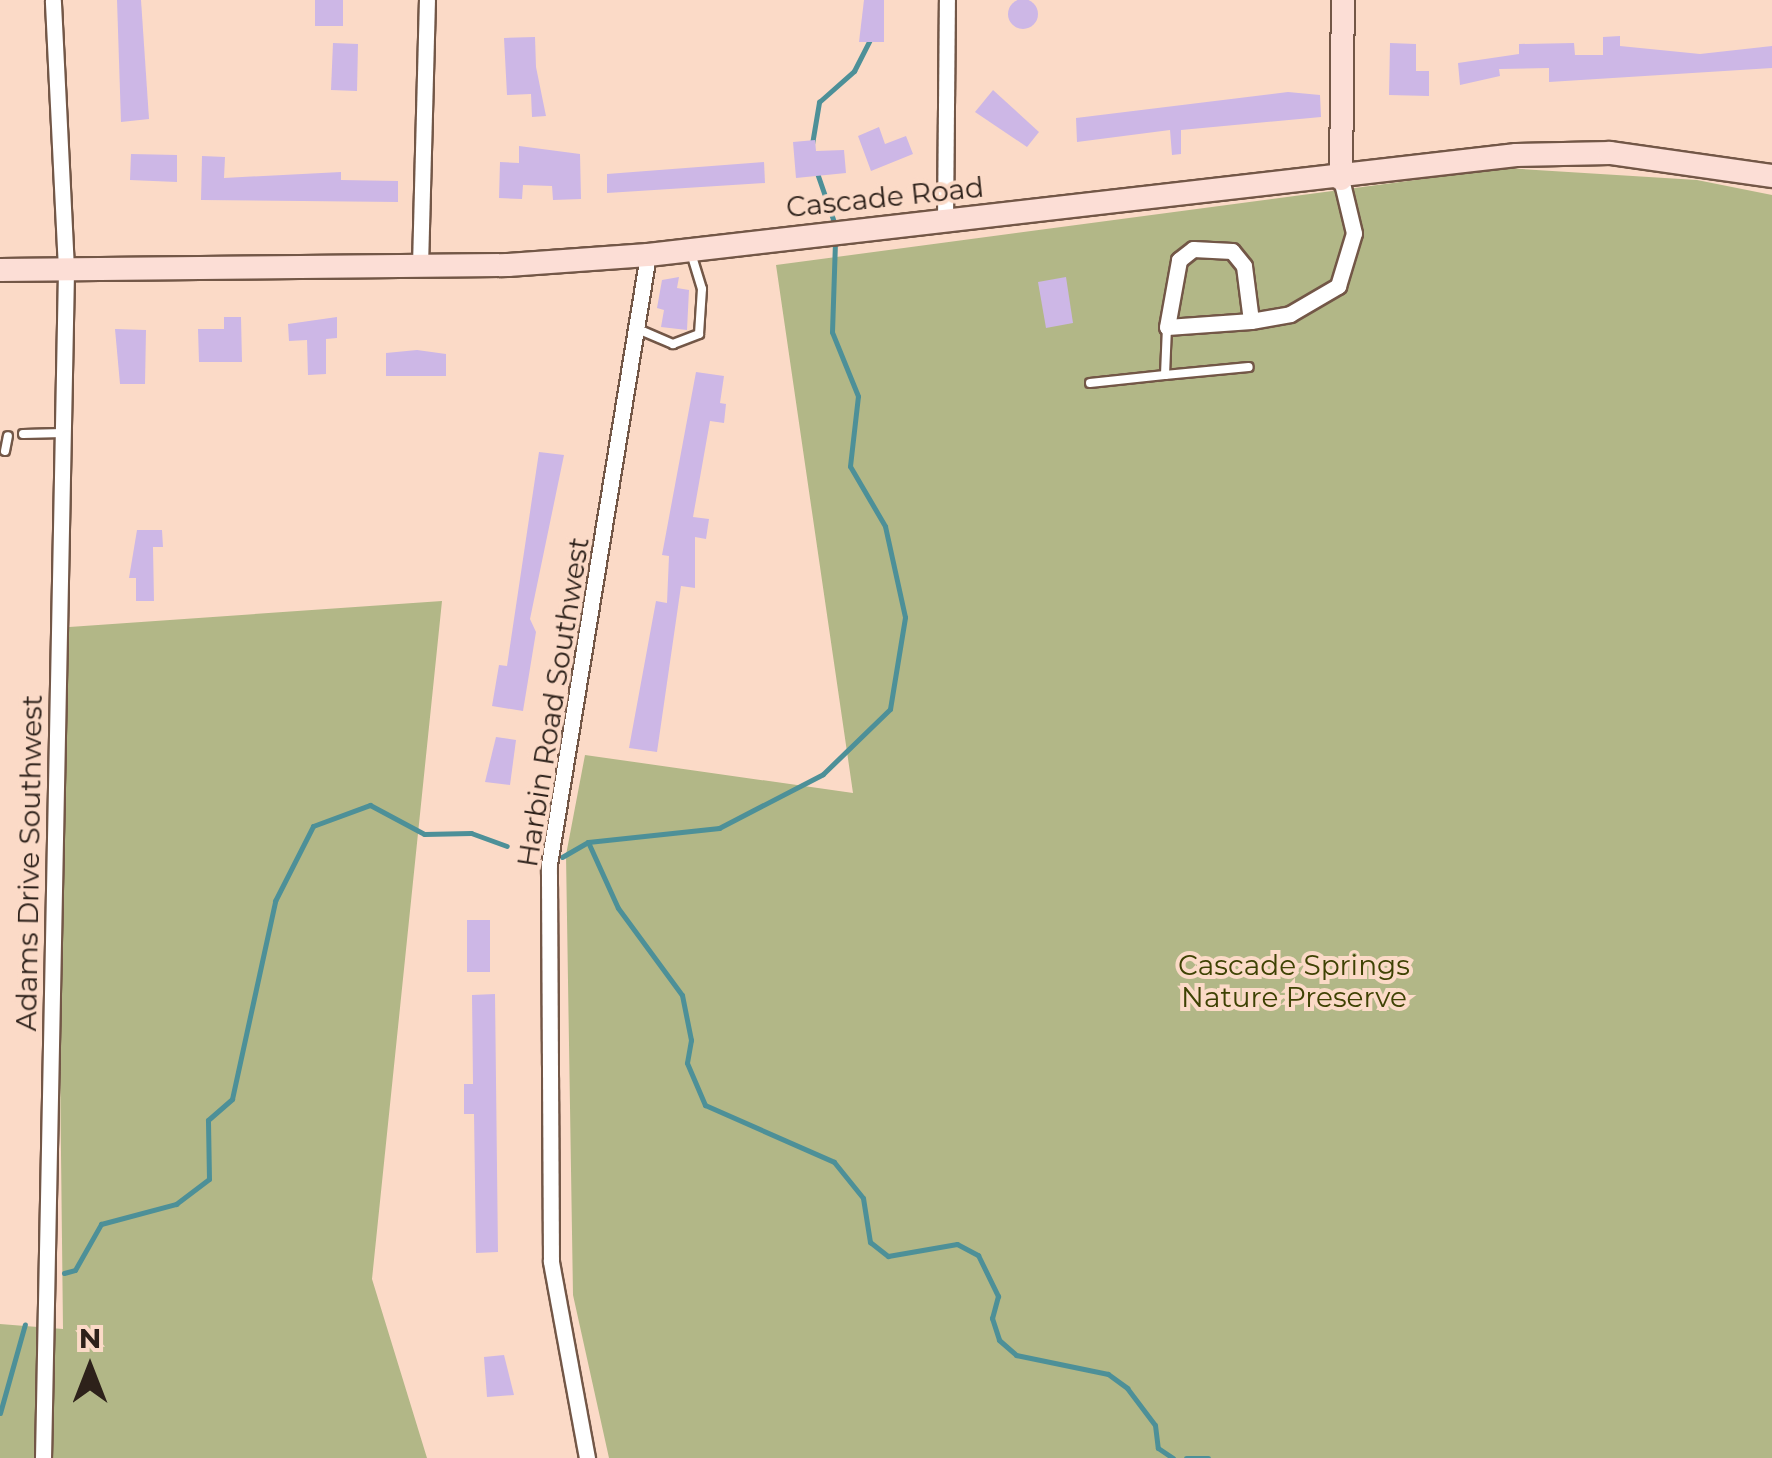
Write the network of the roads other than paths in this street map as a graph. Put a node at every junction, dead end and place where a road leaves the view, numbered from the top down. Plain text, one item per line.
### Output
1 (52, 0) edge
2 (427, 0) edge
3 (947, 0) edge
4 (1342, 0) edge
5 (1772, 176) edge
6 (1341, 180) junction
7 (945, 221) junction
8 (690, 250) junction
9 (648, 255) junction
10 (420, 266) junction
11 (66, 269) junction
12 (0, 270) edge
13 (1251, 320) junction
14 (1167, 326) junction
15 (640, 330) junction
16 (1250, 367) dead end
17 (1165, 374) junction
18 (1090, 383) dead end
19 (62, 433) junction
20 (23, 434) dead end
21 (8, 436) dead end
22 (5, 451) dead end
23 (43, 1458) edge
24 (587, 1458) edge

1 - 11 street, Adams Drive Southwest
2 - 10 street
3 - 7 street
4 - 6 main road
5 - 6 main road, Cascade Road
6 - 7 main road, Cascade Road
6 - 13 street
7 - 8 main road, Cascade Road
8 - 9 main road, Cascade Road
8 - 15 lane
9 - 10 main road, Cascade Road
9 - 15 street, Harbin Road Southwest
10 - 11 main road, Cascade Road
11 - 12 main road, Cascade Road
11 - 19 street, Adams Drive Southwest
13 - 14 street
13 - 14 street
14 - 17 lane
15 - 24 street, Harbin Road Southwest
16 - 17 lane
17 - 18 lane
19 - 20 lane
19 - 23 street, Adams Drive Southwest
21 - 22 lane

